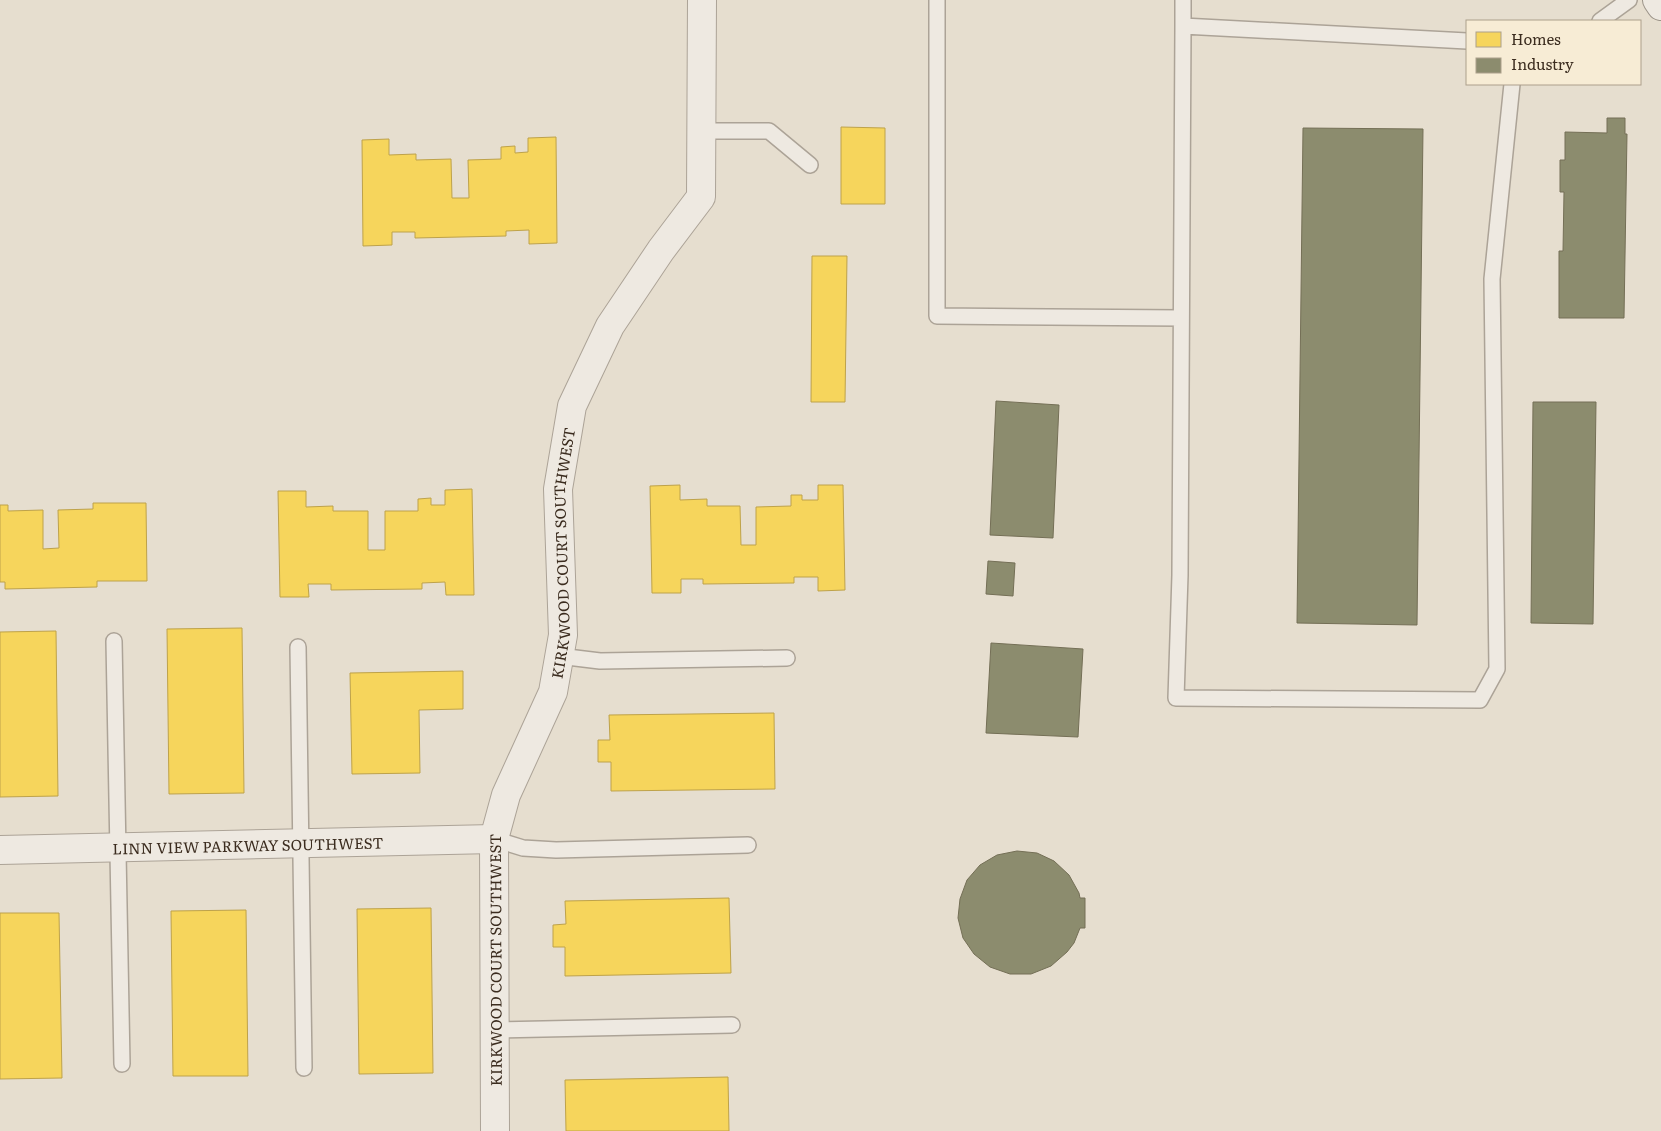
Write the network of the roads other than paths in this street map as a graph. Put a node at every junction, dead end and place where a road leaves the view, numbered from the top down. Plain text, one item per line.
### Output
1 (702, 0) edge
2 (937, 0) edge
3 (1182, 0) edge
4 (1629, 0) edge
5 (1657, 0) edge
6 (1661, 6) edge
7 (1601, 20) edge
8 (1183, 26) junction
9 (1466, 41) edge
10 (1512, 85) edge
11 (701, 131) junction
12 (810, 165) dead end
13 (1181, 318) junction
14 (114, 641) dead end
15 (298, 647) dead end
16 (559, 656) junction
17 (786, 658) dead end
18 (494, 839) junction
19 (300, 844) junction
20 (748, 845) dead end
21 (118, 848) junction
22 (0, 850) edge
23 (732, 1025) dead end
24 (495, 1030) junction
25 (122, 1064) dead end
26 (304, 1068) dead end
27 (495, 1131) edge

1 - 11 street, KIRKWOOD COURT SOUTHWEST
2 - 13 lane
3 - 8 lane
4 - 7 lane
5 - 6 street
8 - 9 lane
8 - 13 lane
10 - 13 lane
11 - 12 lane
11 - 16 street, KIRKWOOD COURT SOUTHWEST
14 - 21 lane
15 - 19 lane
16 - 17 lane
16 - 18 street, KIRKWOOD COURT SOUTHWEST
18 - 19 street, LINN VIEW PARKWAY SOUTHWEST
18 - 20 lane
18 - 24 street, KIRKWOOD COURT SOUTHWEST
19 - 21 street, LINN VIEW PARKWAY SOUTHWEST
19 - 26 lane
21 - 22 street, LINN VIEW PARKWAY SOUTHWEST
21 - 25 lane
23 - 24 lane
24 - 27 street, KIRKWOOD COURT SOUTHWEST

